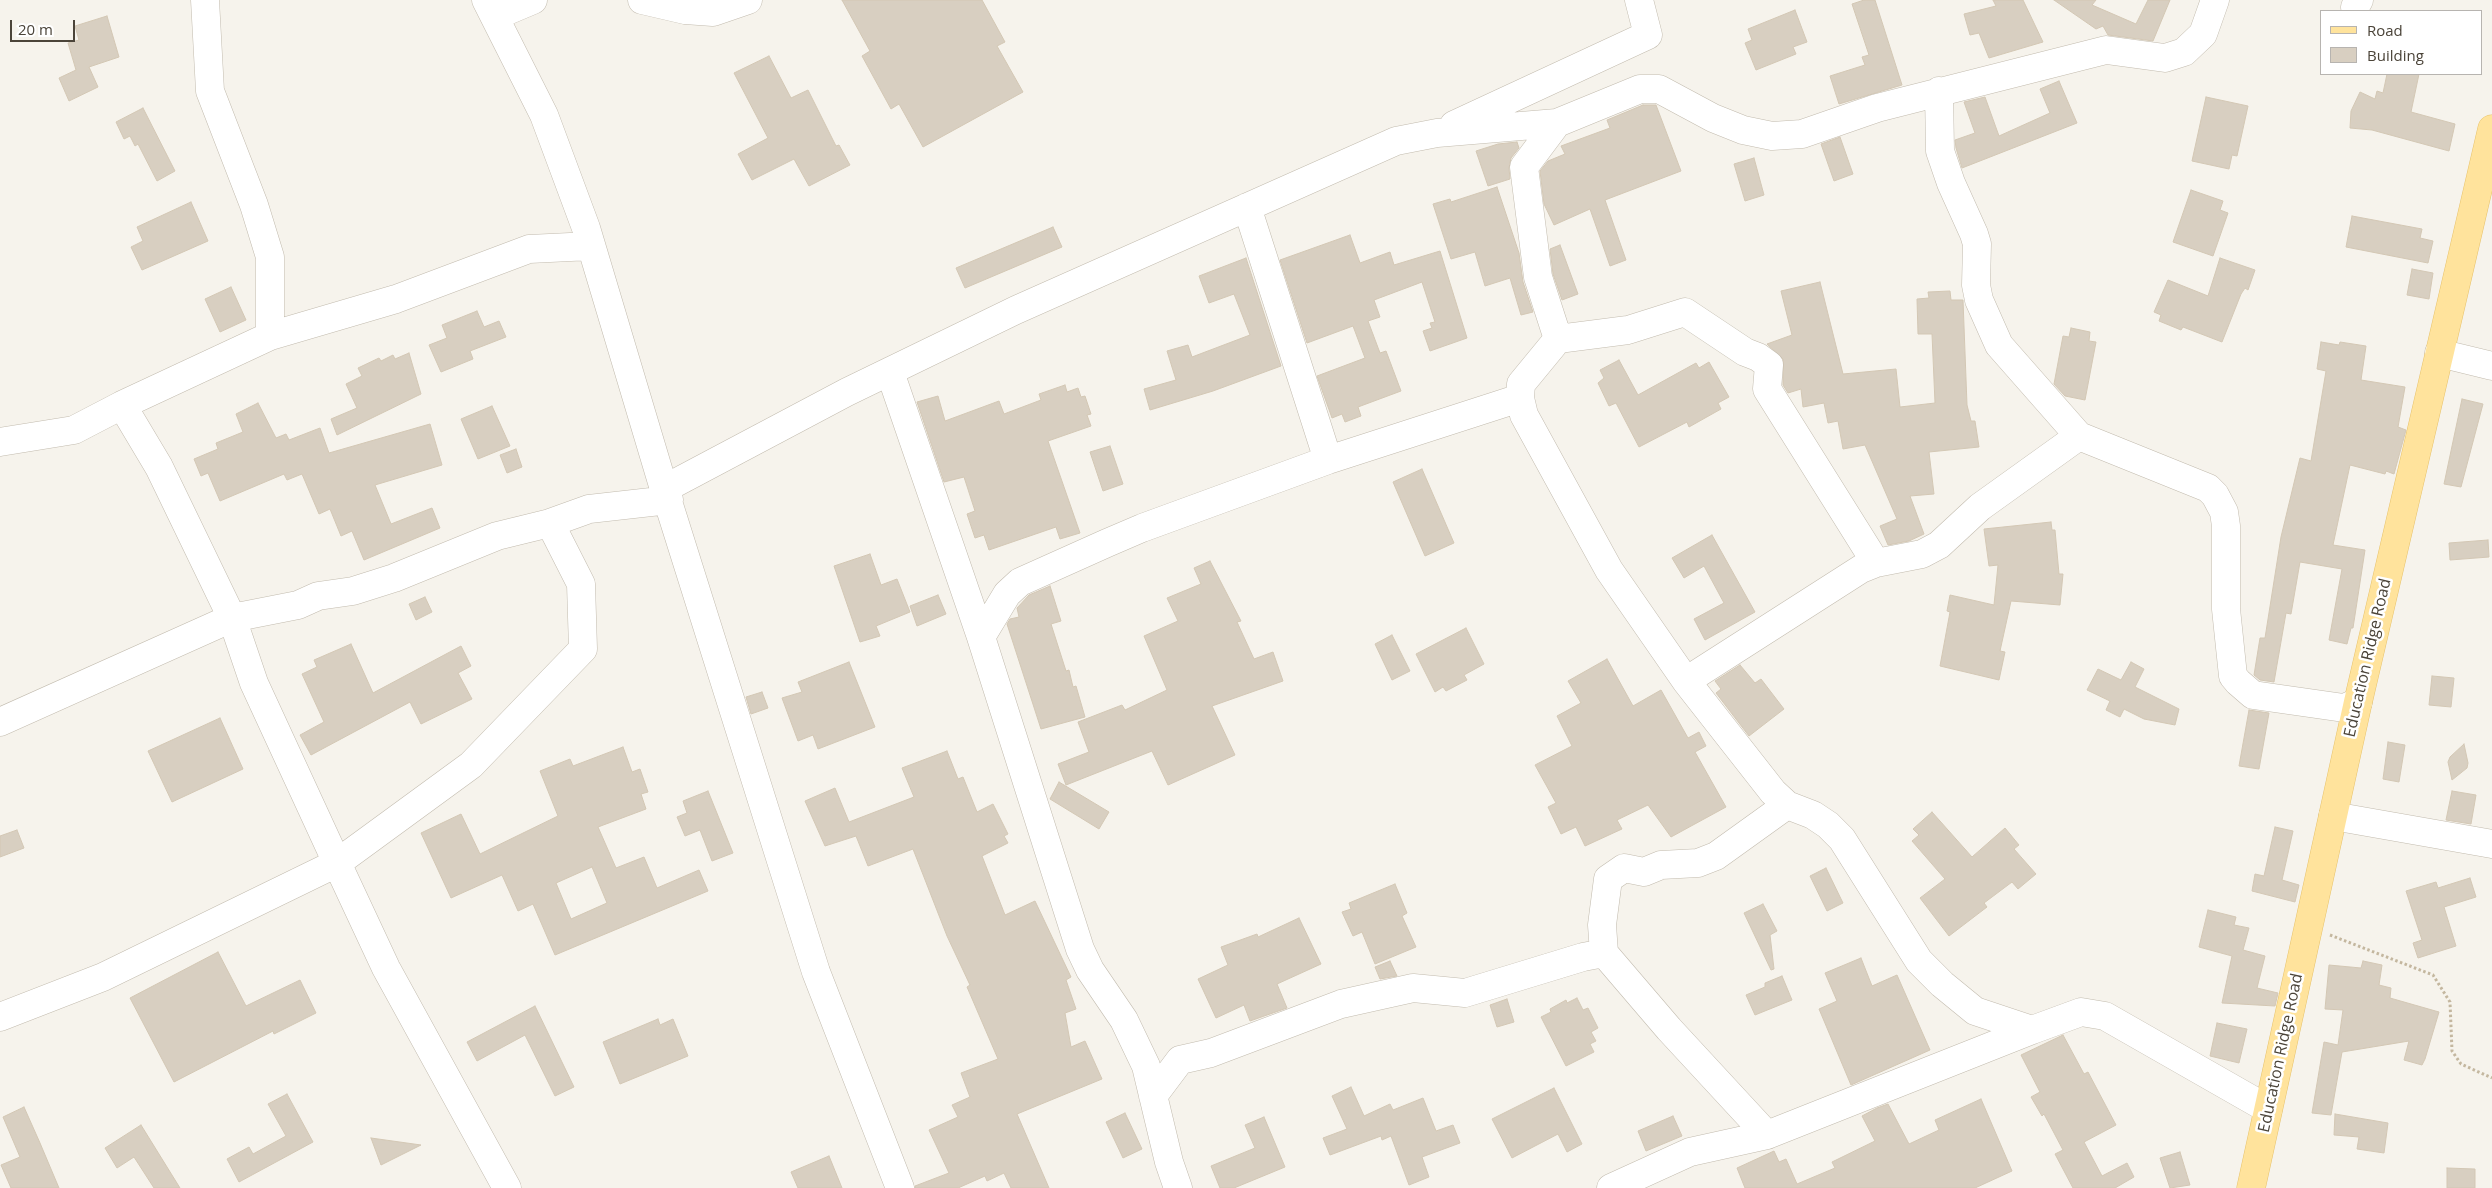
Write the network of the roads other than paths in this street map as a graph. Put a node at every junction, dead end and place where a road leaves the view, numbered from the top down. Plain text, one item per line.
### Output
1 (205, 0) edge
2 (642, 0) edge
3 (748, 0) edge
4 (1639, 0) edge
5 (2215, 0) edge
6 (529, 1) edge
7 (490, 8) edge
8 (1939, 91) junction
9 (1557, 123) junction
10 (2492, 129) edge
11 (1437, 133) junction
12 (1247, 207) junction
13 (591, 246) junction
14 (270, 336) junction
15 (1558, 339) junction
16 (2439, 354) junction
17 (2492, 366) edge
18 (890, 372) junction
19 (1520, 398) junction
20 (122, 405) junction
21 (2079, 436) junction
22 (0, 442) edge
23 (1328, 460) junction
24 (666, 494) junction
25 (550, 523) junction
26 (1876, 563) junction
27 (232, 618) junction
28 (981, 637) junction
29 (1686, 681) junction
30 (2358, 702) junction
31 (0, 722) edge
32 (1787, 805) junction
33 (2333, 816) junction
34 (2492, 844) edge
35 (337, 863) junction
36 (1604, 953) junction
37 (0, 1017) edge
38 (2032, 1030) junction
39 (1153, 1096) junction
40 (2268, 1109) junction
41 (1767, 1135) junction
42 (507, 1188) edge
43 (900, 1188) edge
44 (1178, 1188) edge
45 (1611, 1188) edge
46 (2251, 1188) edge

1 - 14 street
2 - 3 street
4 - 11 street
5 - 8 street
6 - 7 street
7 - 13 street
8 - 9 street
8 - 21 street
9 - 11 street
9 - 15 street
10 - 16 main road, Education Ridge Road
11 - 12 street
12 - 18 street
12 - 23 street
13 - 14 street
13 - 24 street
14 - 20 street
15 - 19 street
15 - 26 street
16 - 17 street
16 - 30 main road, Education Ridge Road
18 - 24 street
18 - 28 street
19 - 23 street
19 - 29 street
20 - 22 street
20 - 27 street
21 - 26 street
21 - 30 street
23 - 28 street
24 - 25 street
24 - 43 street
25 - 27 street
25 - 35 street
26 - 29 street
27 - 31 street
27 - 35 street
28 - 39 street
29 - 32 street
30 - 33 main road, Education Ridge Road
32 - 36 street
32 - 38 street
33 - 34 street
33 - 40 main road, Education Ridge Road
35 - 37 street
35 - 42 street
36 - 39 street
36 - 41 street
38 - 40 street
38 - 41 street
39 - 44 street
40 - 46 main road, Education Ridge Road
41 - 45 street

